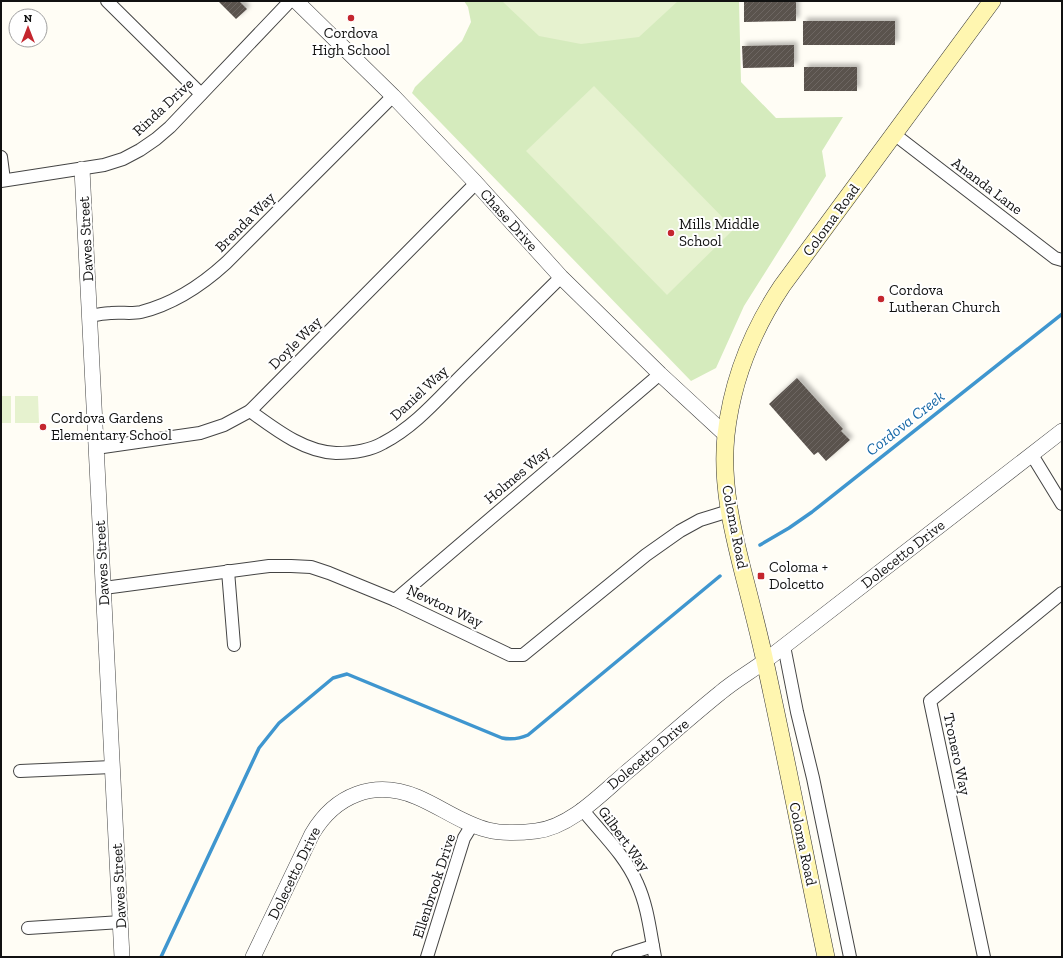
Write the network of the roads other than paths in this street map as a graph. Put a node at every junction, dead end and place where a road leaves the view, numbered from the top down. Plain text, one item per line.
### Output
1 (107, 1) edge
2 (290, 1) edge
3 (296, 1) edge
4 (992, 1) edge
5 (201, 94) junction
6 (393, 96) junction
7 (894, 134) junction
8 (1, 157) edge
9 (82, 169) junction
10 (3, 181) edge
11 (476, 184) junction
12 (1062, 260) edge
13 (561, 277) junction
14 (90, 316) junction
15 (660, 374) junction
16 (250, 411) junction
17 (1062, 431) edge
18 (726, 435) junction
19 (96, 448) junction
20 (1032, 455) junction
21 (1062, 504) edge
22 (729, 511) junction
23 (228, 571) junction
24 (104, 588) junction
25 (1062, 593) edge
26 (395, 600) junction
27 (234, 645) dead end
28 (784, 646) junction
29 (765, 661) junction
30 (112, 767) junction
31 (20, 771) dead end
32 (582, 809) junction
33 (472, 825) junction
34 (121, 922) junction
35 (28, 928) dead end
36 (654, 951) edge
37 (122, 957) edge
38 (254, 957) edge
39 (427, 957) edge
40 (618, 957) edge
41 (826, 957) edge
42 (850, 957) edge
43 (984, 957) edge

1 - 5 street
2 - 5 street, Rinda Drive
3 - 6 street, Chase Drive
4 - 7 main road, Coloma Road
5 - 9 street, Rinda Drive
6 - 11 street, Chase Drive
6 - 14 street, Brenda Way
7 - 12 street, Ananda Lane
7 - 18 main road, Coloma Road
8 - 10 street
9 - 10 street, Rinda Drive
9 - 14 street, Dawes Street
11 - 13 street, Chase Drive
11 - 16 street, Doyle Way
13 - 15 street, Chase Drive
13 - 16 street, Daniel Way
14 - 19 street, Dawes Street
15 - 18 street, Chase Drive
15 - 26 street, Holmes Way
16 - 19 street, Doyle Way
17 - 20 street, Dolecetto Drive
18 - 22 main road, Coloma Road
19 - 24 street, Dawes Street
20 - 21 street
20 - 28 street, Dolecetto Drive
22 - 26 street, Newton Way
22 - 29 main road, Coloma Road
23 - 24 street, Newton Way
23 - 26 street, Newton Way
23 - 27 street
24 - 30 street, Dawes Street
25 - 43 street, Tronero Way
28 - 29 street, Dolecetto Drive
28 - 42 street
29 - 32 street, Dolecetto Drive
29 - 41 main road, Coloma Road
30 - 31 street
30 - 34 street, Dawes Street
32 - 33 street, Dolecetto Drive
32 - 36 street, Gilbert Way
33 - 38 street, Dolecetto Drive
33 - 39 street, Ellenbrook Drive
34 - 35 street
34 - 37 street, Dawes Street
36 - 40 street

